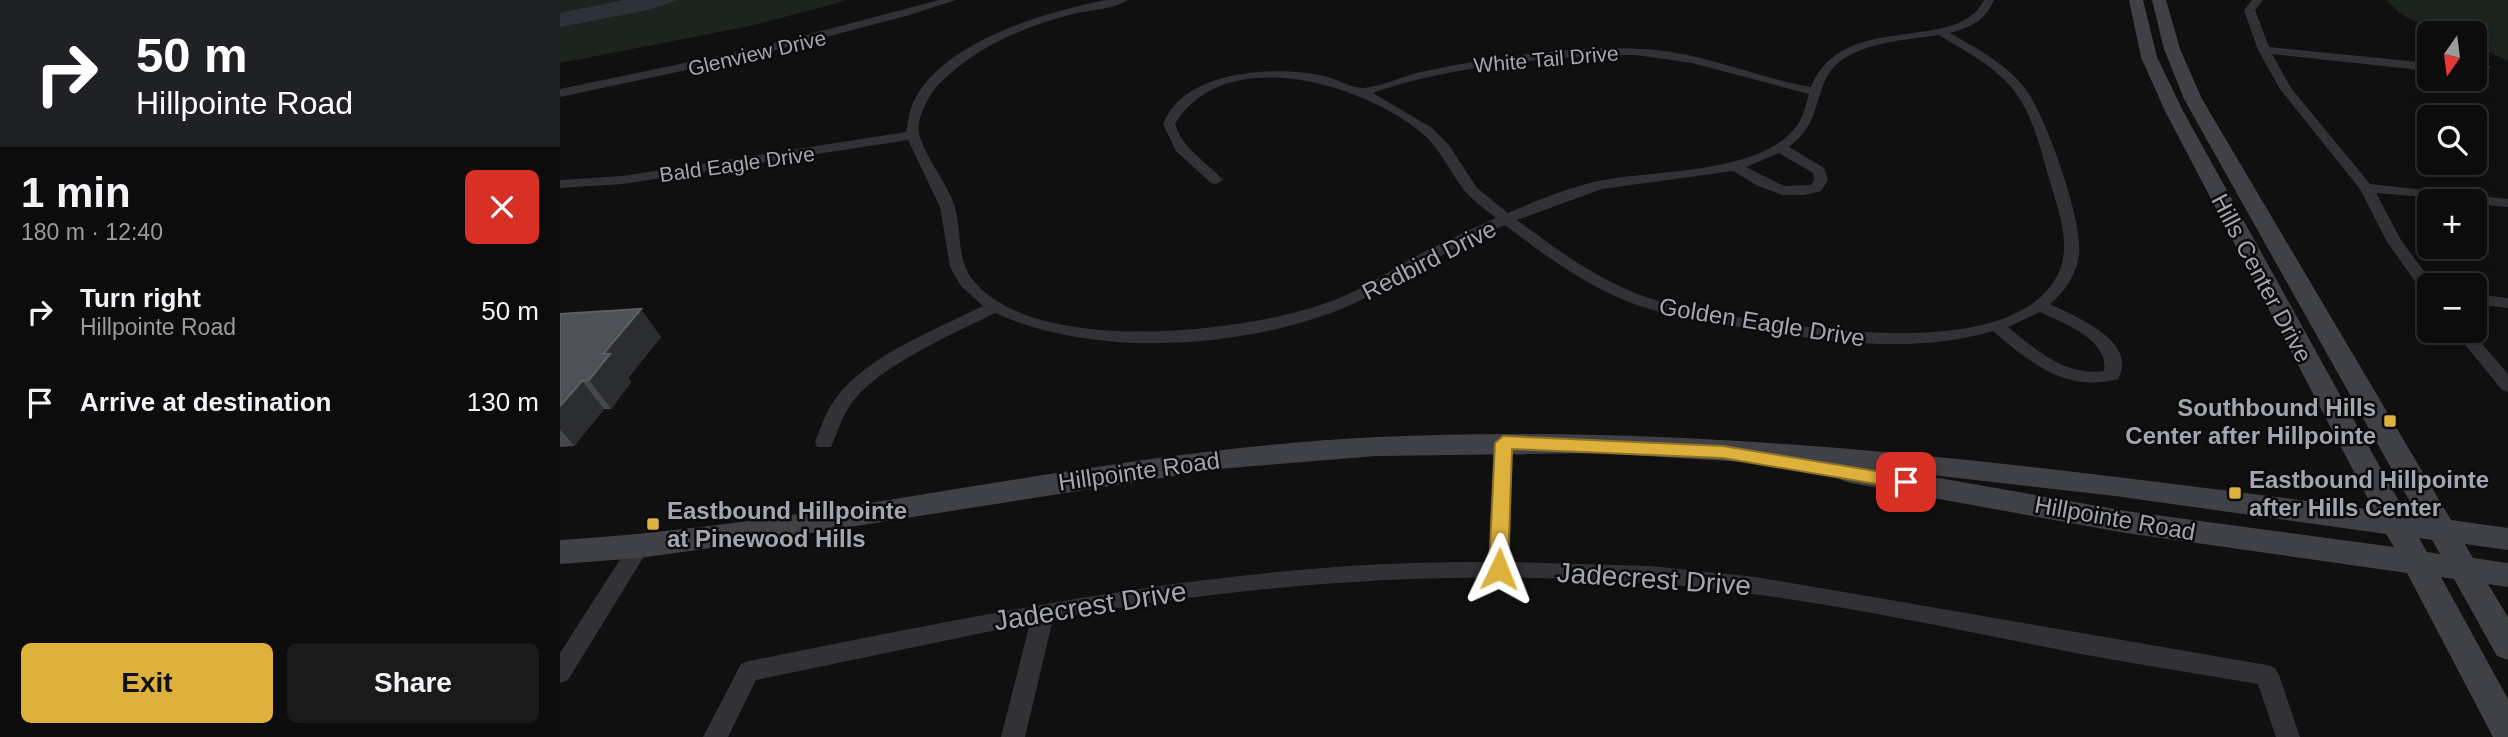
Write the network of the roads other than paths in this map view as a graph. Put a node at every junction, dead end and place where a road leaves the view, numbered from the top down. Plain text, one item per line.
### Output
1 (951, 0) edge
2 (1123, 0) edge
3 (1989, 0) edge
4 (2136, 0) edge
5 (2159, 0) edge
6 (2258, 0) edge
7 (1941, 32) junction
8 (2264, 50) junction
9 (2417, 66) edge
10 (1816, 92) junction
11 (560, 93) edge
12 (1359, 94) junction
13 (912, 135) junction
14 (1779, 147) junction
15 (1734, 165) junction
16 (1216, 180) dead end
17 (560, 184) edge
18 (2366, 188) junction
19 (2508, 203) edge
20 (1508, 220) junction
21 (2417, 273) edge
22 (2487, 301) edge
23 (2508, 303) edge
24 (2039, 305) junction
25 (994, 307) junction
26 (1997, 326) junction
27 (2472, 343) edge
28 (2508, 386) edge
29 (824, 442) dead end
30 (1503, 443) junction
31 (1723, 452) junction
32 (2394, 523) junction
33 (2440, 529) junction
34 (2508, 538) edge
35 (639, 547) junction
36 (560, 552) edge
37 (2417, 563) junction
38 (1499, 569) junction
39 (2464, 569) junction
40 (2508, 575) edge
41 (1044, 612) junction
42 (2508, 646) edge
43 (560, 673) edge
44 (2508, 732) edge
45 (715, 737) edge
46 (1013, 737) edge
47 (2288, 737) edge

1 - 11 street, Glenview Drive
2 - 13 street
3 - 7 street, Redbird Drive
4 - 32 main road, Hills Center Drive
5 - 33 main road, Hills Center Drive
6 - 8 street
7 - 10 street, Redbird Drive
7 - 24 street, Golden Eagle Drive
8 - 9 street
8 - 18 street
10 - 12 street, White Tail Drive
10 - 14 street, Redbird Drive
12 - 16 street, Golden Eagle Drive
12 - 20 street, Golden Eagle Drive
13 - 17 street, Bald Eagle Drive
13 - 25 street, Redbird Drive
14 - 15 street, Redbird Drive
14 - 15 street
15 - 20 street, Redbird Drive
18 - 19 street
18 - 21 street
20 - 25 street, Redbird Drive
20 - 26 street, Golden Eagle Drive
22 - 23 street
24 - 26 street, Golden Eagle Drive
24 - 26 street
25 - 29 street
27 - 28 street
30 - 31 main road, Hillpointe Road
30 - 35 main road, Hillpointe Road
30 - 38 street
31 - 32 main road, Hillpointe Road
31 - 37 main road, Hillpointe Road
32 - 33 main road, Hillpointe Road
32 - 37 main road, Hills Center Drive
33 - 34 main road, Hillpointe Road
33 - 39 main road, Hills Center Drive
35 - 36 main road, Hillpointe Road
35 - 43 street
37 - 39 main road, Hillpointe Road
37 - 44 main road, Hills Center Drive
38 - 41 street, Jadecrest Drive
38 - 47 street, Jadecrest Drive
39 - 40 main road, Hillpointe Road
39 - 42 main road, Hills Center Drive
41 - 45 street, Jadecrest Drive
41 - 46 street

